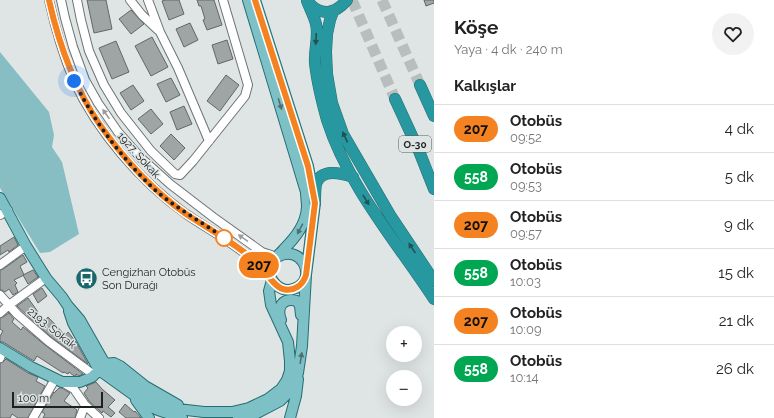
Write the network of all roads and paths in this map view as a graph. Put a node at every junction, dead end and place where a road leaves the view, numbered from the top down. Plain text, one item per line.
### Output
1 (49, 0) edge
2 (61, 0) edge
3 (77, 0) edge
4 (130, 0) edge
5 (148, 0) edge
6 (223, 0) edge
7 (248, 0) edge
8 (256, 0) edge
9 (347, 0) edge
10 (306, 1) edge
11 (333, 12) junction
12 (160, 32) junction
13 (420, 85) tunnel mouth
14 (395, 99) tunnel mouth
15 (434, 116) edge
16 (209, 141) junction
17 (353, 177) junction
18 (434, 189) edge
19 (0, 198) edge
20 (315, 203) junction
21 (4, 213) edge
22 (26, 246) junction
23 (277, 257) junction
24 (0, 265) edge
25 (306, 275) junction
26 (46, 278) junction
27 (272, 280) junction
28 (434, 281) edge
29 (0, 295) edge
30 (434, 299) edge
31 (9, 305) junction
32 (0, 313) edge
33 (303, 326) junction
34 (288, 342) junction
35 (1, 352) edge
36 (99, 370) junction
37 (298, 373) junction
38 (58, 381) junction
39 (131, 394) junction
40 (268, 399) junction
41 (280, 401) junction
42 (85, 405) junction
43 (183, 414) edge
44 (33, 418) edge
45 (80, 418) edge
46 (99, 418) edge
47 (149, 418) edge
48 (238, 418) edge
49 (291, 418) edge

1 - 27 street, 1927. Sokak
23 -> 2 street, 1927. Sokak
3 - 16 street
4 - 12 street
5 - 12 street
6 - 16 street
7 -> 23 main road
8 - 20 main road
9 - 11 highway
10 - 11 highway
10 -> 17 highway
28 -> 11 highway
12 - 16 street
13 - 15 highway
14 - 18 highway, O-30
17 - 20 highway
17 -> 30 highway
19 - 21 main road
20 - 25 main road
21 - 22 main road
22 - 24 street
22 - 26 main road
23 - 25 main road
23 - 27 main road
25 - 27 main road
25 - 33 main road
26 - 31 street
26 - 36 main road
27 - 34 main road
29 - 31 street, 2193. Sokak
31 - 32 street
31 - 36 street, 2193. Sokak
33 - 34 main road
37 -> 33 main road
34 - 40 main road
35 - 38 main road
36 - 38 main road
36 - 39 main road
36 - 43 main road
37 - 41 main road
37 - 49 main road
38 - 42 street
38 - 44 street
39 - 43 main road
39 - 47 main road
40 - 41 main road
40 - 43 main road
41 - 48 main road
41 - 49 main road
42 - 45 street
42 - 46 street

